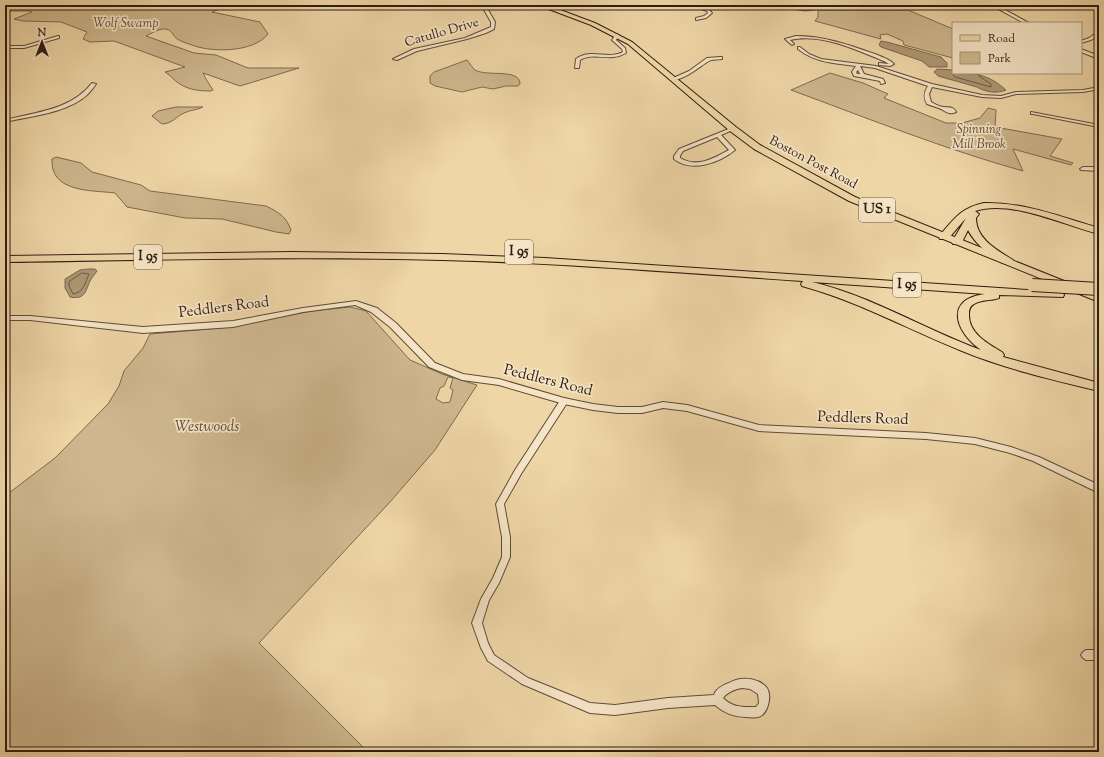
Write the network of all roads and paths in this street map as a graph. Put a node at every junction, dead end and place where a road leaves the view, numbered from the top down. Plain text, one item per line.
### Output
1 (487, 5) edge
2 (541, 5) edge
3 (568, 5) edge
4 (693, 5) edge
5 (993, 5) edge
6 (552, 8) junction
7 (697, 19) dead end
8 (1025, 22) edge
9 (1099, 32) edge
10 (617, 35) junction
11 (58, 37) dead end
12 (1082, 42) edge
13 (5, 47) edge
14 (1082, 50) edge
15 (720, 58) dead end
16 (1099, 58) edge
17 (395, 59) dead end
18 (851, 64) junction
19 (859, 66) junction
20 (577, 67) dead end
21 (673, 79) junction
22 (883, 83) dead end
23 (94, 84) dead end
24 (930, 85) junction
25 (1099, 88) edge
26 (945, 109) dead end
27 (1033, 113) dead end
28 (5, 121) edge
29 (1099, 126) edge
30 (732, 129) junction
31 (719, 136) junction
32 (1083, 169) dead end
33 (1099, 169) edge
34 (971, 216) junction
35 (1099, 232) edge
36 (944, 237) junction
37 (957, 242) junction
38 (5, 251) edge
39 (5, 259) edge
40 (1009, 262) junction
41 (755, 275) junction
42 (1099, 289) edge
43 (1059, 295) junction
44 (1099, 298) edge
45 (5, 318) edge
46 (1099, 383) edge
47 (1099, 387) edge
48 (564, 401) junction
49 (1099, 489) edge
50 (1086, 655) dead end
51 (1099, 655) edge
52 (717, 700) junction

1 - 17 street, Catullo Drive
2 - 6 main road, Boston Post Road / US 1
3 - 6 street
4 - 7 street
5 - 8 street
6 - 10 main road, Boston Post Road / US 1
9 - 12 street
10 - 20 street
10 - 21 main road, Boston Post Road / US 1
11 - 13 street
14 - 16 street
15 - 21 street
18 - 18 street
18 - 19 street
19 - 22 street
19 - 24 street
21 - 30 main road, Boston Post Road / US 1
23 - 28 street
24 - 25 street
24 - 26 street
27 - 29 street
30 - 31 street
30 - 36 main road, Boston Post Road / US 1
31 - 31 street
32 - 33 street
34 - 35 highway
34 - 37 highway
34 - 40 highway
35 - 36 highway
36 - 37 main road, Boston Post Road / US 1
37 - 40 main road, Boston Post Road / US 1
38 - 42 highway, I 95, bridge
39 - 41 highway, I 95
40 - 44 main road, Boston Post Road / US 1
41 - 43 highway, I 95
41 - 47 highway
43 - 44 highway, I 95
43 - 46 highway
45 - 48 street, Peddlers Road
48 - 49 street, Peddlers Road
48 - 52 street
50 - 51 street
52 - 52 street

